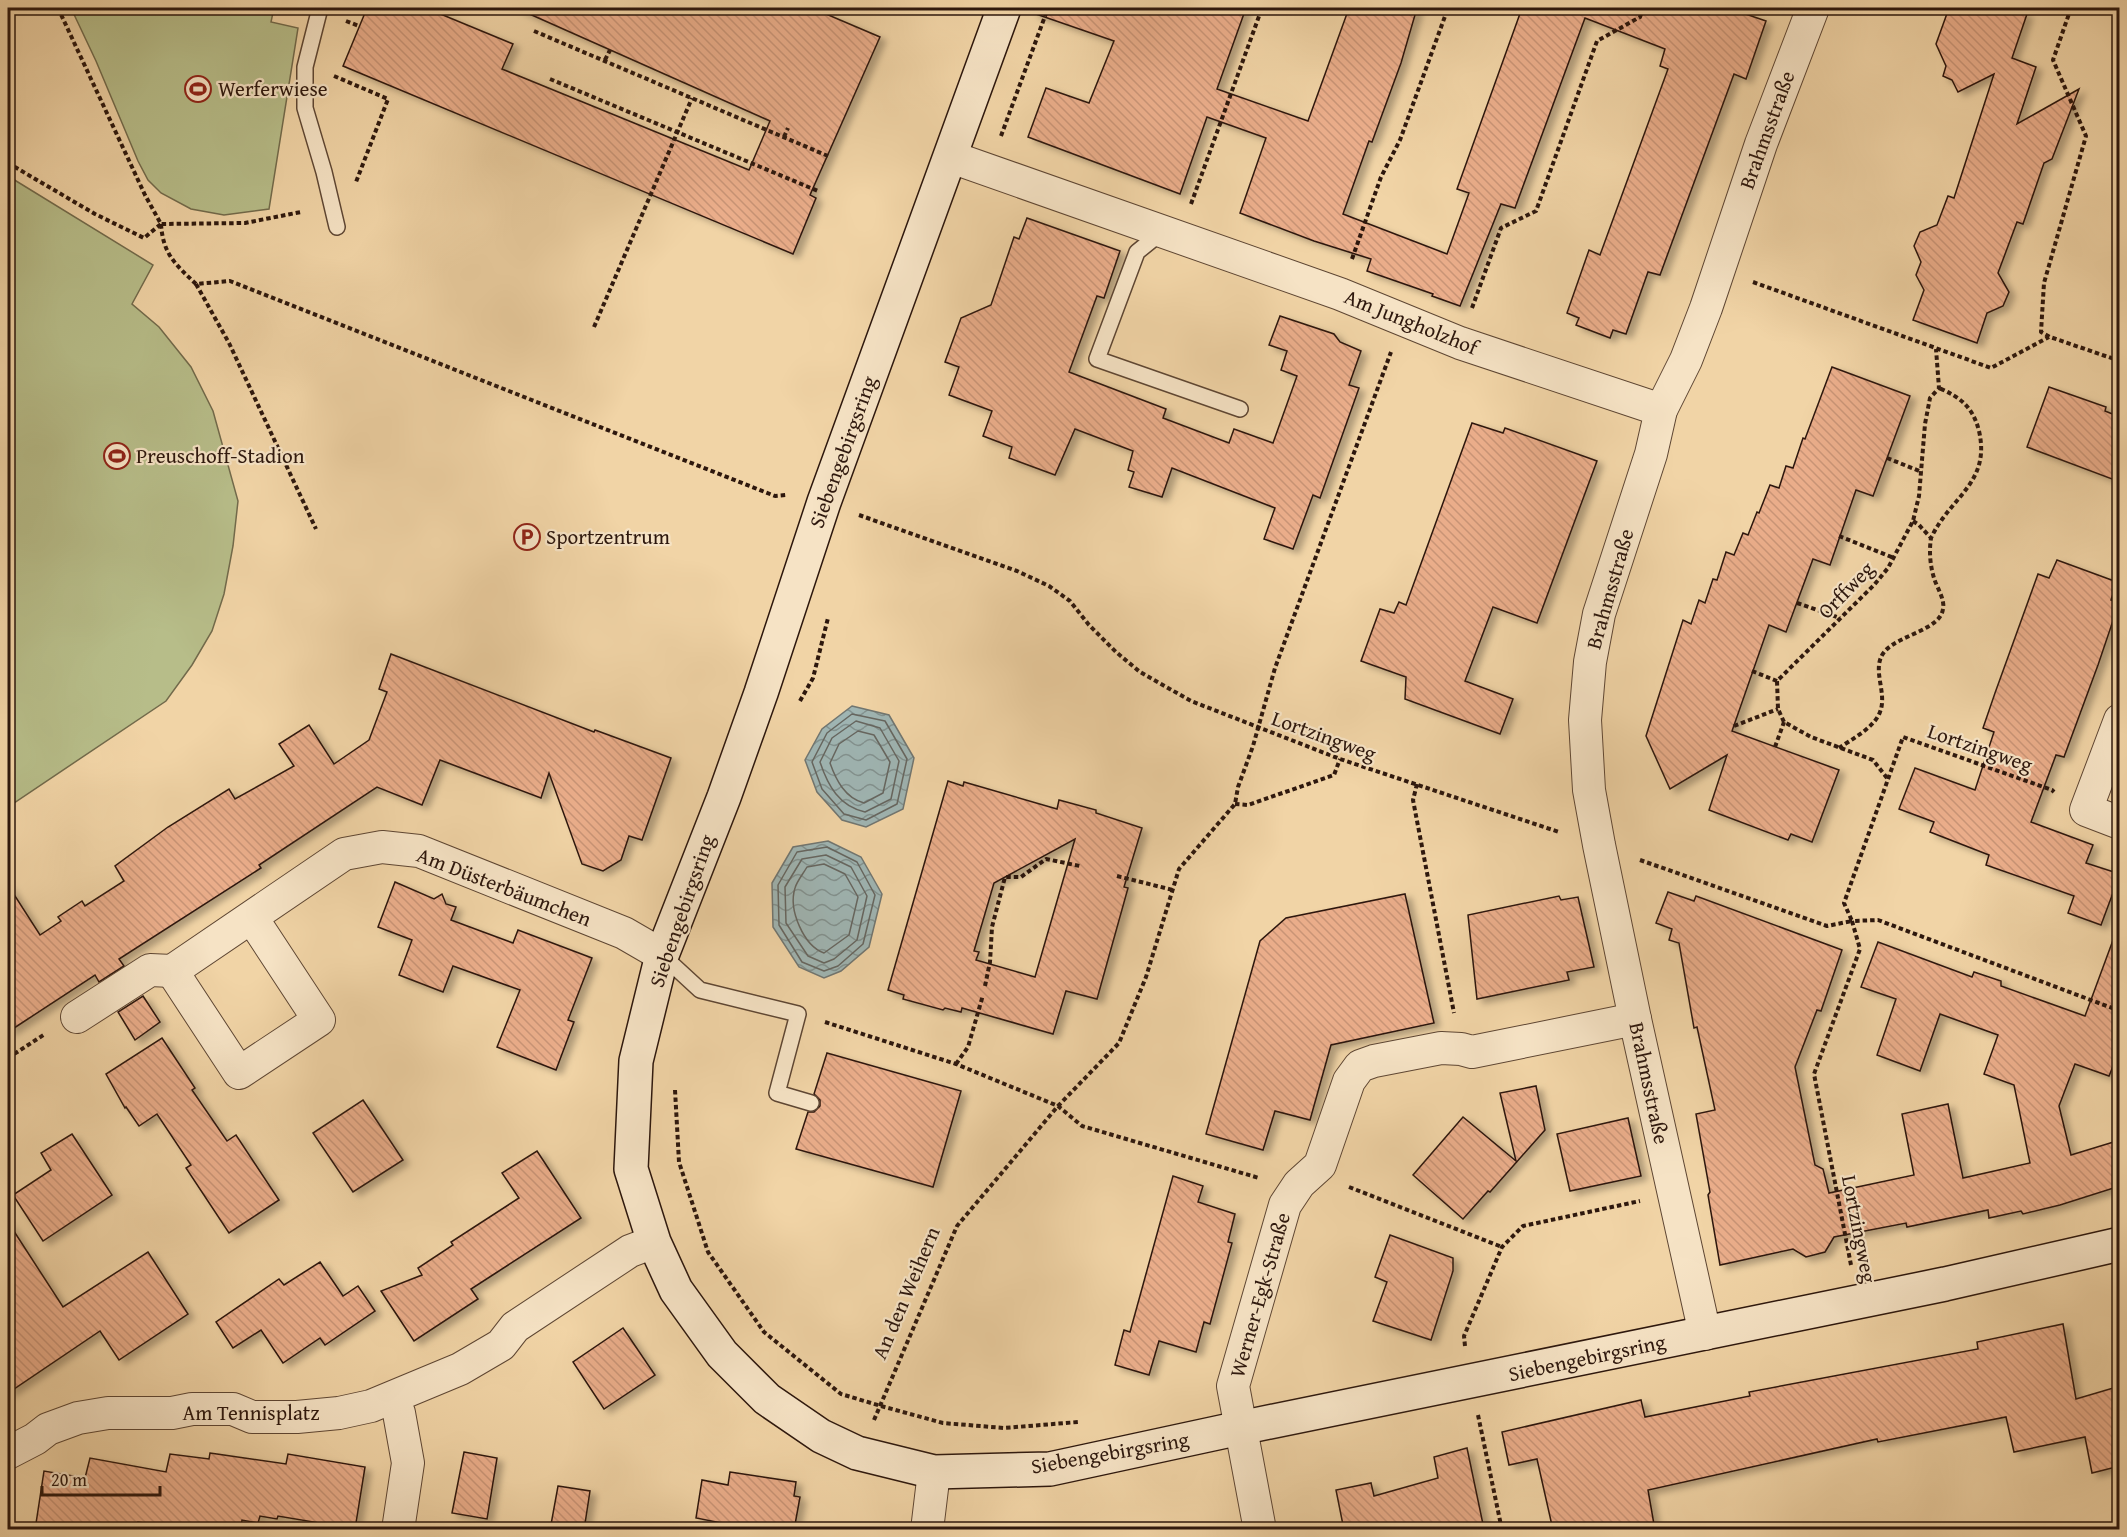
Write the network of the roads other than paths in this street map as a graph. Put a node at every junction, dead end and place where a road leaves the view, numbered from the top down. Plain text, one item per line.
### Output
1 (320, 8) edge
2 (1004, 8) edge
3 (1813, 8) edge
4 (951, 157) junction
5 (337, 227) road end
6 (1163, 231) junction
7 (1240, 409) dead end
8 (1661, 410) junction
9 (2120, 720) edge
10 (2120, 823) edge
11 (252, 918) junction
12 (662, 955) junction
13 (171, 971) junction
14 (77, 1017) road end
15 (1635, 1019) junction
16 (811, 1103) dead end
17 (654, 1242) junction
18 (2120, 1244) edge
19 (1705, 1334) junction
20 (393, 1398) junction
21 (1240, 1428) junction
22 (8, 1453) edge
23 (934, 1472) junction
24 (398, 1530) edge
25 (927, 1530) edge
26 (1260, 1530) edge

1 - 5 lane
2 - 4 street, Siebengebirgsring
3 - 8 street, Brahmsstraße
4 - 6 street, Am Jungholzhof
4 - 12 street, Siebengebirgsring
6 - 7 lane
6 - 8 street, Am Jungholzhof
8 - 15 street, Brahmsstraße
9 - 10 street
11 - 12 street, Am Düsterbäumchen
11 - 13 street, Am Düsterbäumchen
11 - 13 street
12 - 16 lane
12 - 17 street, Siebengebirgsring
13 - 14 street, Am Düsterbäumchen
15 - 19 street, Brahmsstraße
15 - 21 street, Werner-Egk-Straße
17 - 20 street, Am Tennisplatz
17 - 23 street, Siebengebirgsring
18 - 19 street, Siebengebirgsring
19 - 21 street, Siebengebirgsring
20 - 22 street, Am Tennisplatz
20 - 24 street
21 - 23 street, Siebengebirgsring
21 - 26 street, Werner-Egk-Straße
23 - 25 street

